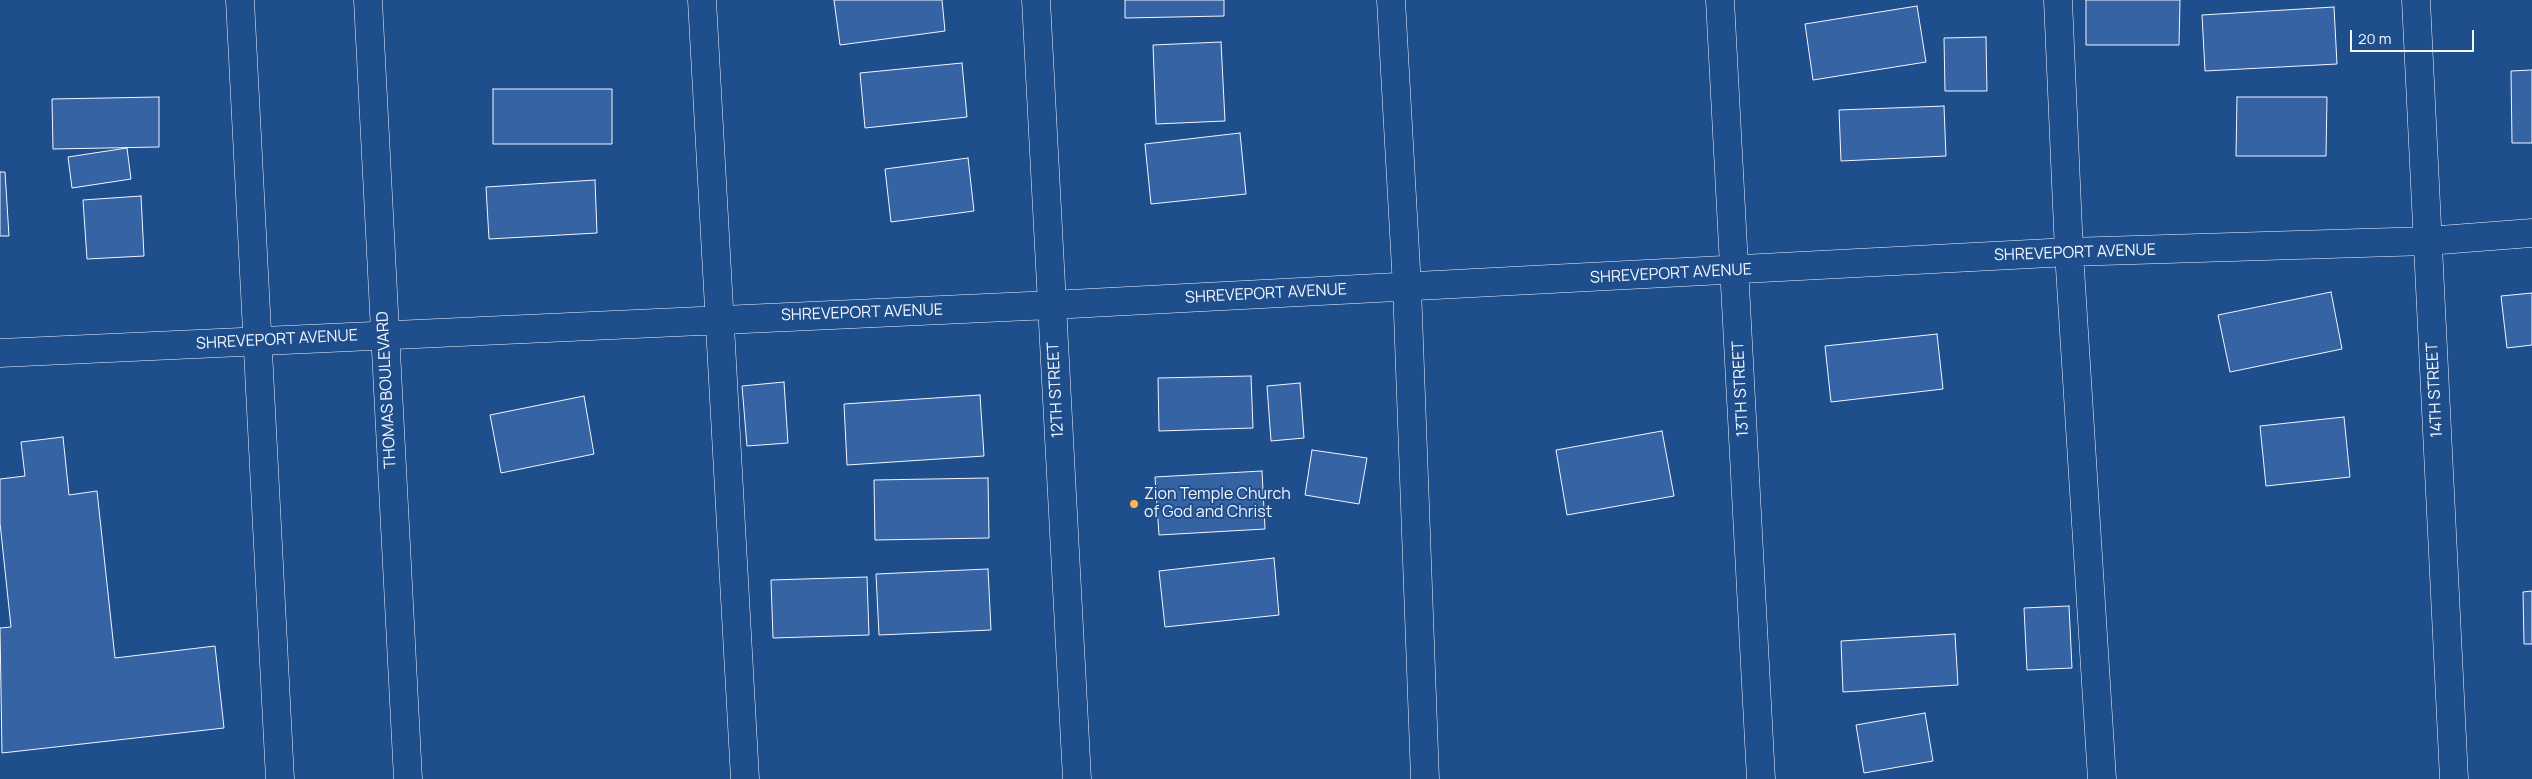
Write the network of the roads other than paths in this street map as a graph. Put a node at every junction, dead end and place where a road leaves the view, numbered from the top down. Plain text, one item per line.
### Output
1 (240, 0) edge
2 (368, 0) edge
3 (702, 0) edge
4 (1036, 0) edge
5 (1391, 0) edge
6 (1720, 0) edge
7 (2058, 0) edge
8 (2416, 0) edge
9 (2532, 233) edge
10 (2427, 241) junction
11 (2069, 252) junction
12 (1735, 271) junction
13 (1407, 287) junction
14 (1051, 305) junction
15 (720, 319) junction
16 (384, 334) junction
17 (258, 341) junction
18 (0, 353) edge
19 (280, 779) edge
20 (408, 779) edge
21 (745, 779) edge
22 (1077, 779) edge
23 (1425, 779) edge
24 (1761, 779) edge
25 (2102, 779) edge
26 (2454, 779) edge

1 - 17 street
2 - 16 street, THOMAS BOULEVARD
3 - 15 street
4 - 14 street, 12TH STREET
5 - 13 street
6 - 12 street, 13TH STREET
7 - 11 street
8 - 10 street, 14TH STREET
9 - 10 street, SHREVEPORT AVENUE
10 - 11 street, SHREVEPORT AVENUE
10 - 26 street, 14TH STREET
11 - 12 street, SHREVEPORT AVENUE
11 - 25 street
12 - 13 street, SHREVEPORT AVENUE
12 - 24 street, 13TH STREET
13 - 14 street, SHREVEPORT AVENUE
13 - 23 street
14 - 15 street, SHREVEPORT AVENUE
14 - 22 street, 12TH STREET
15 - 16 street, SHREVEPORT AVENUE
15 - 21 street
16 - 17 street, SHREVEPORT AVENUE
16 - 20 street, THOMAS BOULEVARD
17 - 18 street, SHREVEPORT AVENUE
17 - 19 street

